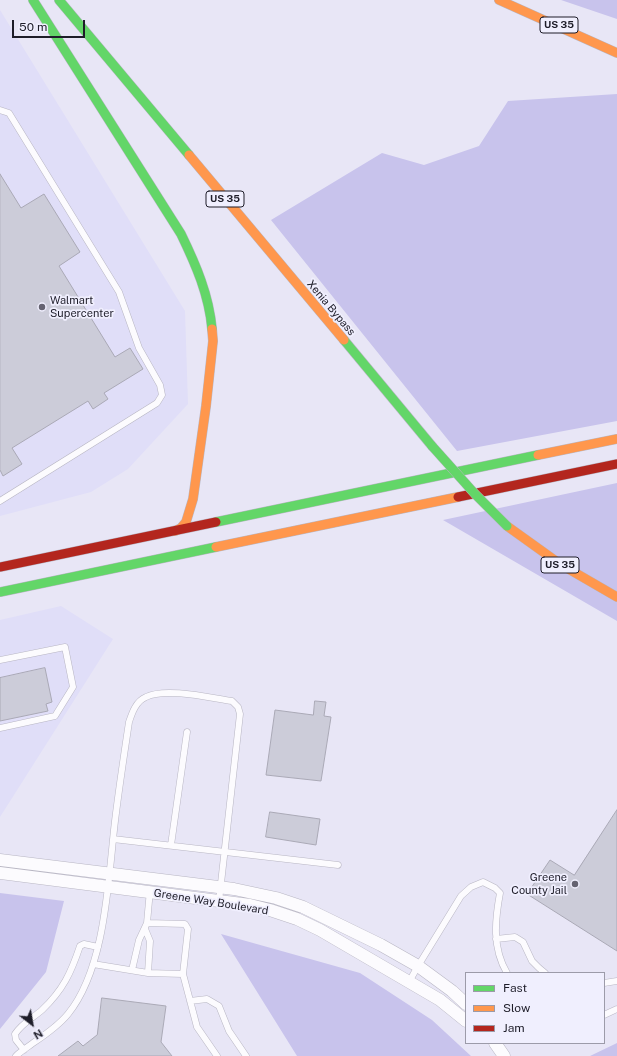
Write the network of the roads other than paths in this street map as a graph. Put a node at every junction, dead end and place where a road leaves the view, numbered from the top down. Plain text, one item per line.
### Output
1 (33, 0) edge
2 (59, 0) edge
3 (499, 0) edge
4 (502, 0) edge
5 (617, 48) edge
6 (617, 54) edge
7 (0, 110) edge
8 (617, 439) edge
9 (617, 464) edge
10 (1, 498) edge
11 (175, 531) junction
12 (0, 567) edge
13 (0, 592) edge
14 (617, 596) edge
15 (0, 660) edge
16 (0, 728) edge
17 (187, 732) dead end
18 (113, 839) junction
19 (171, 845) junction
20 (225, 851) junction
21 (0, 860) edge
22 (338, 865) dead end
23 (0, 874) edge
24 (110, 874) junction
25 (152, 879) junction
26 (108, 887) junction
27 (220, 888) junction
28 (150, 892) junction
29 (219, 901) junction
30 (146, 926) junction
31 (496, 939) junction
32 (98, 947) junction
33 (93, 964) junction
34 (418, 966) junction
35 (132, 970) junction
36 (507, 972) edge
37 (544, 972) edge
38 (148, 973) junction
39 (183, 974) junction
40 (617, 980) edge
41 (409, 982) junction
42 (605, 982) edge
43 (190, 1001) junction
44 (465, 1003) edge
45 (617, 1009) edge
46 (605, 1015) edge
47 (465, 1020) edge
48 (497, 1044) edge
49 (24, 1050) junction
50 (16, 1056) edge
51 (218, 1056) edge
52 (246, 1056) edge
53 (504, 1056) edge

1 - 11 main road
2 - 14 main road, Xenia Bypass / US 35, bridge
3 - 6 main road
4 - 5 main road, US 35
7 - 10 lane
8 - 11 main road
9 - 13 main road
11 - 12 main road
15 - 16 lane
17 - 19 lane
18 - 19 lane
18 - 20 lane
18 - 24 lane
19 - 20 lane
20 - 22 lane
20 - 27 lane
21 - 24 street, Greene Way Boulevard
23 - 26 street, Greene Way Boulevard
24 - 25 street, Greene Way Boulevard
24 - 26 lane
25 - 27 street, Greene Way Boulevard
25 - 28 lane
26 - 28 street, Greene Way Boulevard
26 - 32 lane
27 - 29 lane
27 - 34 street, Greene Way Boulevard
28 - 29 street, Greene Way Boulevard
28 - 30 lane
29 - 41 street, Greene Way Boulevard
30 - 35 lane
30 - 38 lane
30 - 39 lane
31 - 34 lane
31 - 36 lane
31 - 37 lane
32 - 33 lane
32 - 49 lane
33 - 35 lane
33 - 49 lane
34 - 41 lane
34 - 44 street, Greene Way Boulevard
35 - 38 lane
38 - 39 lane
39 - 43 lane
40 - 42 lane
41 - 47 street, Greene Way Boulevard
43 - 51 lane
43 - 52 lane
45 - 46 lane
48 - 53 street
49 - 50 lane

